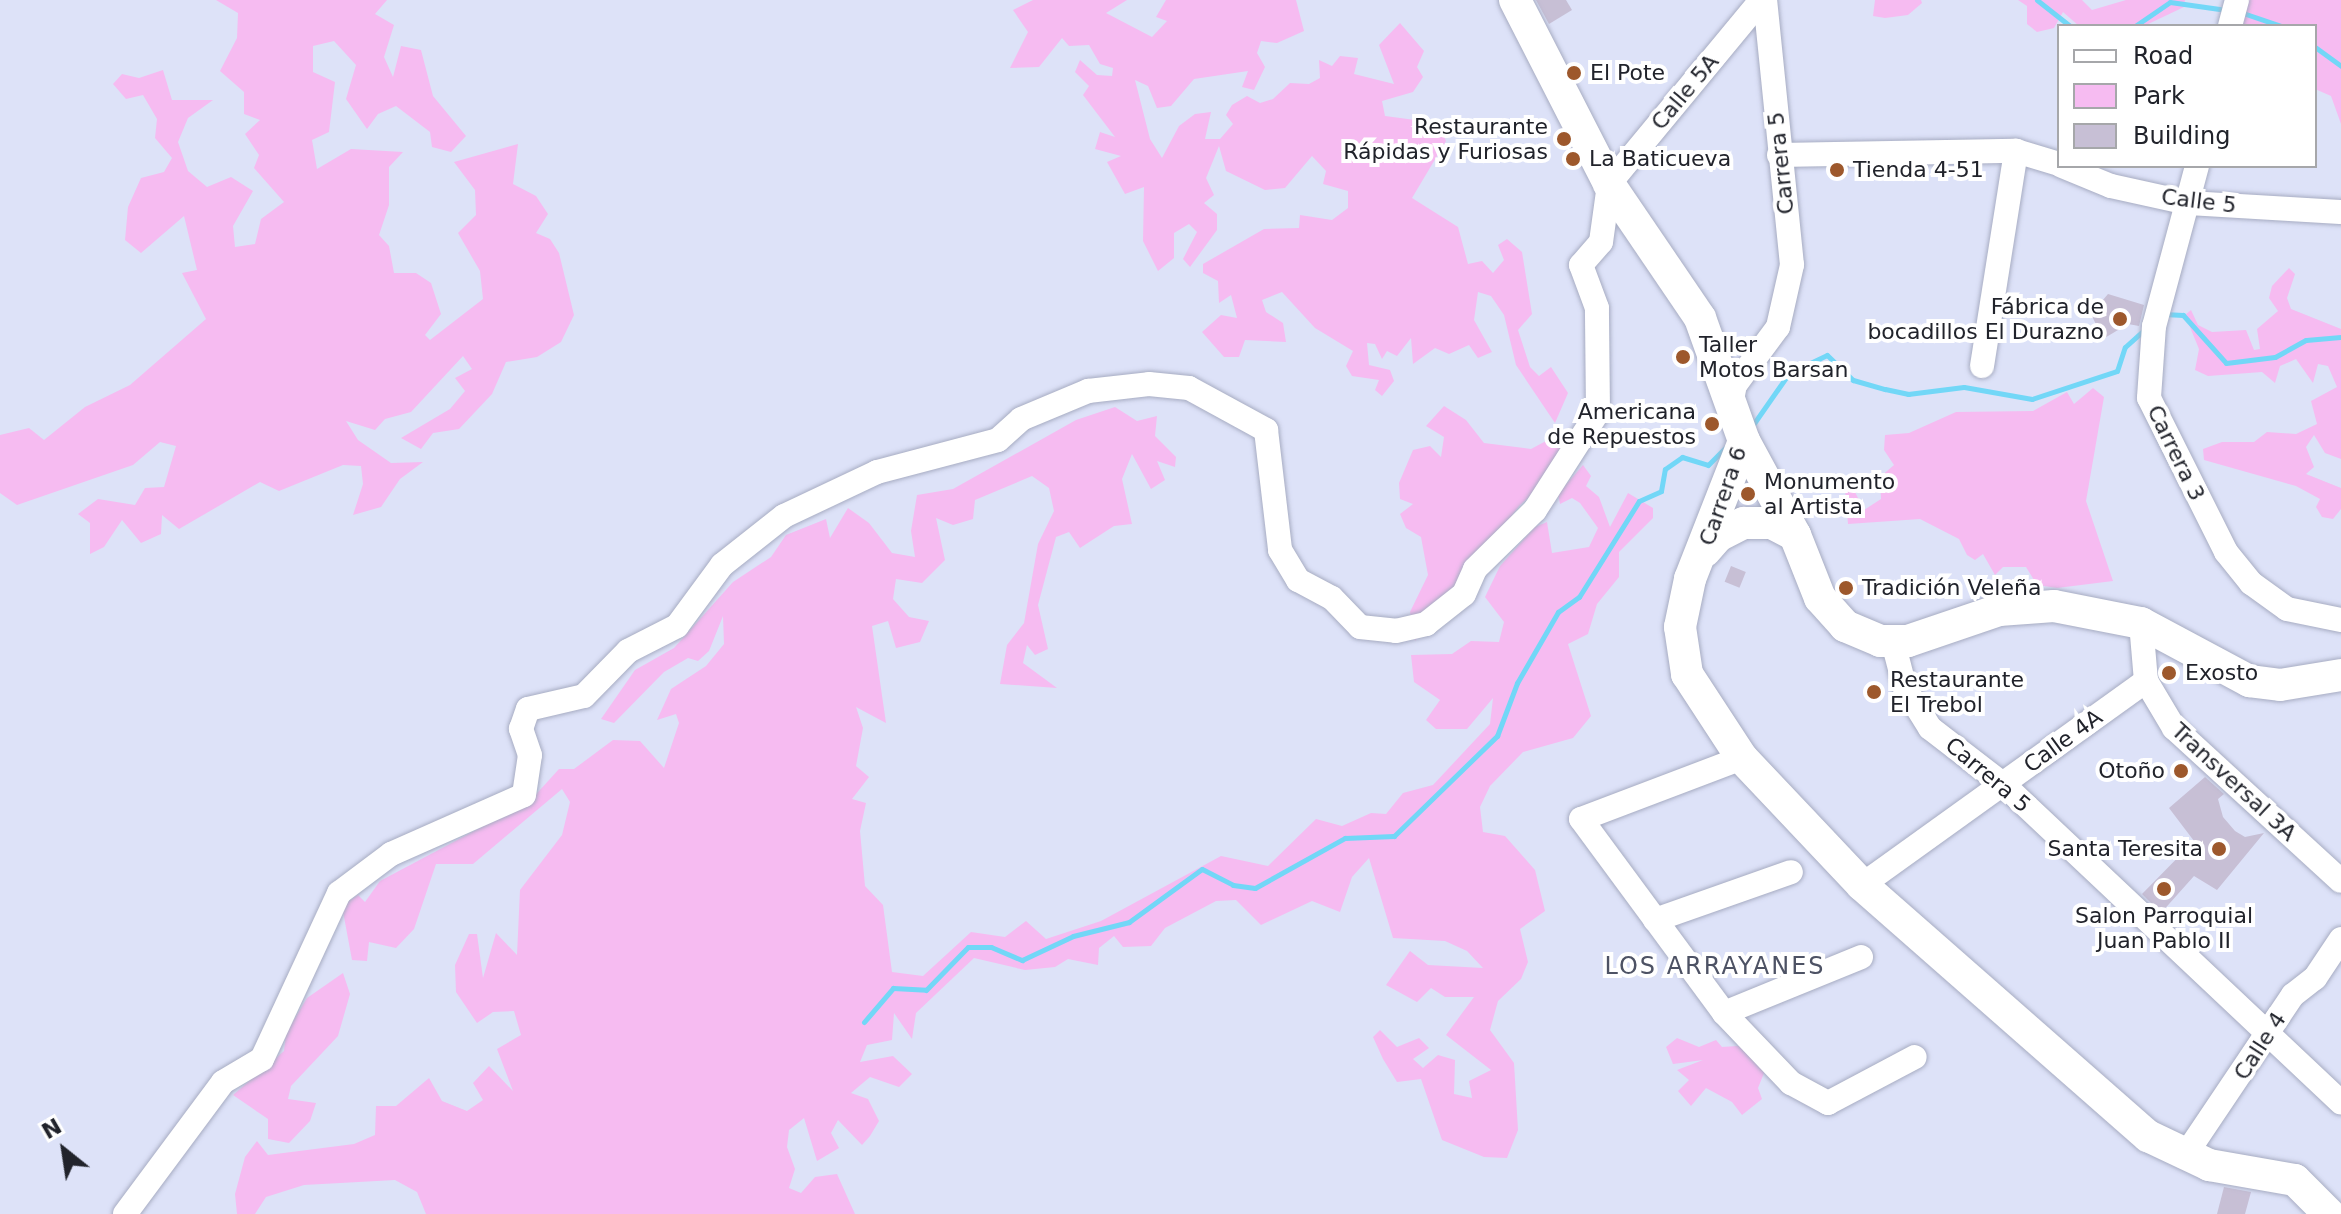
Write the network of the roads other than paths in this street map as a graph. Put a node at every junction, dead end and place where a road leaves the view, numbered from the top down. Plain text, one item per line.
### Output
1 (1515, 0) edge
2 (1763, 0) edge
3 (2016, 151) junction
4 (1779, 155) junction
5 (2057, 164) edge
6 (2068, 168) edge
7 (2197, 168) edge
8 (1609, 184) junction
9 (2188, 203) junction
10 (2341, 212) edge
11 (1982, 366) dead end
12 (1731, 405) junction
13 (1744, 441) junction
14 (1795, 535) junction
15 (1705, 551) junction
16 (2341, 620) edge
17 (2141, 623) junction
18 (1893, 642) junction
19 (2341, 675) edge
20 (2146, 681) junction
21 (1742, 758) junction
22 (2004, 785) junction
23 (1791, 872) dead end
24 (2341, 881) edge
25 (1862, 885) junction
26 (1655, 920) junction
27 (2341, 939) edge
28 (1861, 957) dead end
29 (1724, 1013) junction
30 (2268, 1036) junction
31 (1915, 1057) dead end
32 (2341, 1103) edge
33 (2184, 1157) junction
34 (125, 1214) edge
35 (2329, 1214) edge

1 - 8 main road, Carrera 6
2 - 4 street, Carrera 5
2 - 8 street, Calle 5A
3 - 4 street, Calle 5
3 - 5 street, Calle 5
3 - 11 street
4 - 12 street, Carrera 5
6 - 9 street, Calle 5
7 - 9 street, Carrera 3
8 - 12 main road, Carrera 6
8 - 34 street
9 - 10 street, Calle 5
9 - 16 street, Carrera 3
12 - 13 main road, Carrera 6
13 - 14 main road
13 - 15 main road, Carrera 6
14 - 15 main road
14 - 18 main road
15 - 21 main road, Carrera 6
17 - 18 main road
17 - 19 main road
17 - 20 street, Transversal 3A
18 - 22 street, Carrera 5
20 - 22 street, Calle 4A
20 - 24 street, Transversal 3A
21 - 25 main road, Carrera 6
21 - 26 street
22 - 25 street, Calle 4A
22 - 30 street, Carrera 5
23 - 26 street
25 - 33 main road, Carrera 6
26 - 29 street
27 - 30 street, Calle 4
28 - 29 street
29 - 31 street
30 - 32 street, Carrera 5
30 - 33 street, Calle 4
33 - 35 main road

